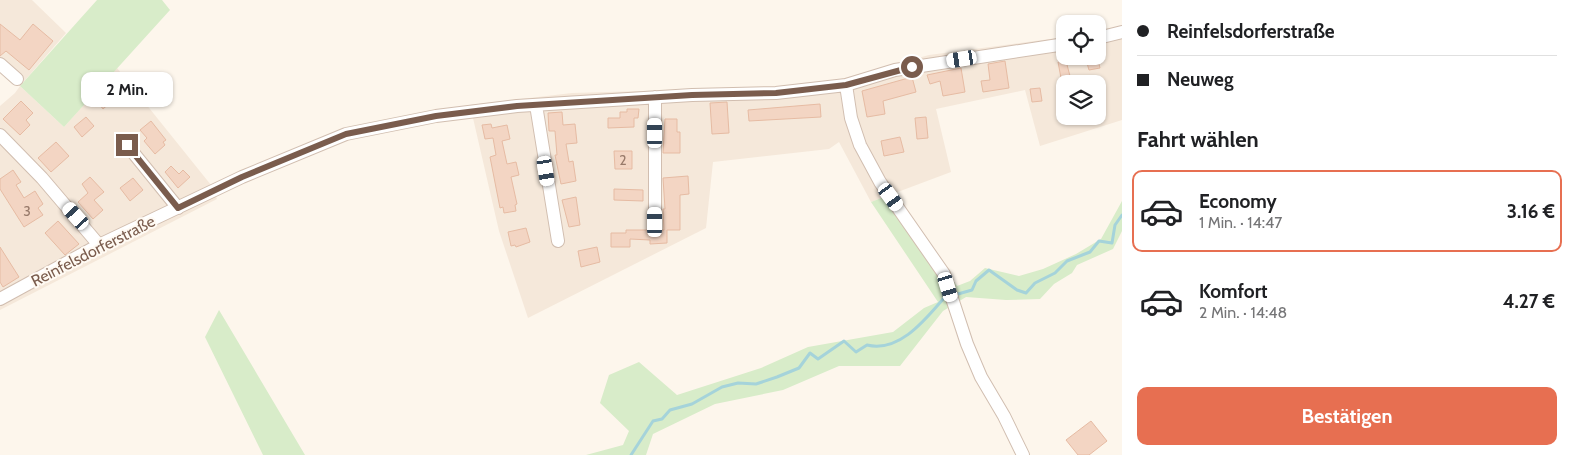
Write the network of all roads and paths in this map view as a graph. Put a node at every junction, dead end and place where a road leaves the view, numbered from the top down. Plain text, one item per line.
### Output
1 (1122, 32) edge
2 (1106, 36) edge
3 (1056, 45) edge
4 (0, 64) edge
5 (17, 80) dead end
6 (846, 85) junction
7 (655, 97) junction
8 (536, 105) junction
9 (0, 135) edge
10 (127, 145) dead end
11 (178, 208) junction
12 (655, 222) dead end
13 (558, 241) dead end
14 (99, 246) junction
15 (0, 299) edge
16 (1023, 455) edge

1 - 2 street
3 - 6 street, Reinfelsdorferstraße
4 - 5 street
6 - 7 street, Reinfelsdorferstraße
6 - 16 street
7 - 8 street, Reinfelsdorferstraße
7 - 12 street
8 - 11 street, Reinfelsdorferstraße
8 - 13 street
9 - 14 street
10 - 11 street
11 - 14 street, Reinfelsdorferstraße
14 - 15 street, Reinfelsdorferstraße

